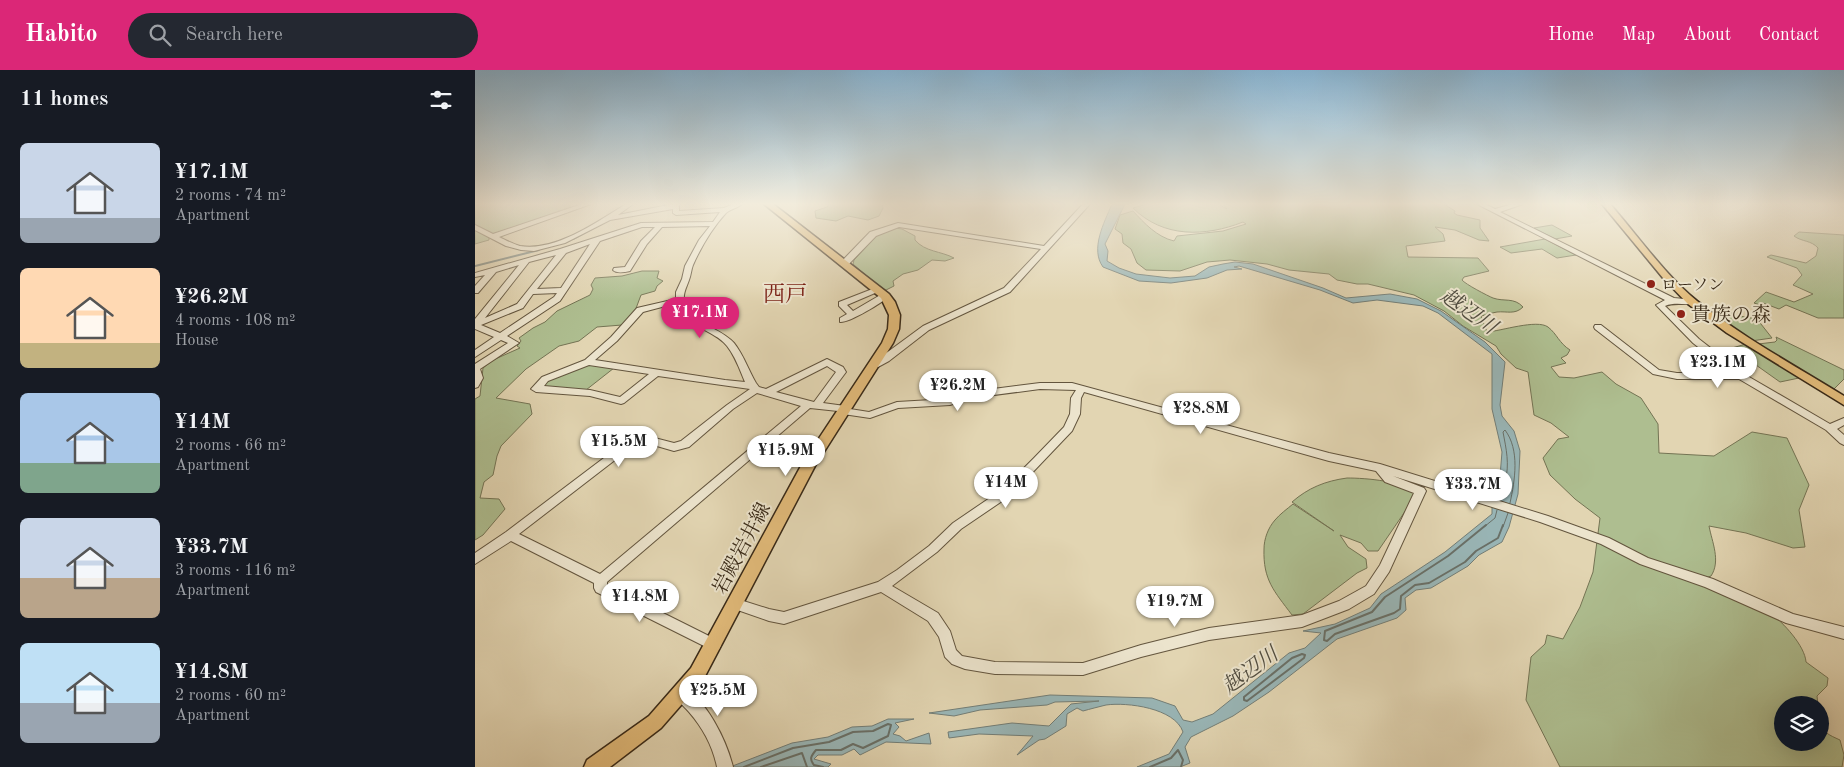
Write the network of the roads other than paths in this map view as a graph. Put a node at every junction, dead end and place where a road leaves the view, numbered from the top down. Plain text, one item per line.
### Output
1 (495, 237) edge
2 (574, 237) edge
3 (607, 237) edge
4 (650, 237) edge
5 (707, 237) edge
6 (809, 237) edge
7 (871, 237) edge
8 (972, 237) edge
9 (1057, 237) edge
10 (1546, 237) edge
11 (1633, 237) edge
12 (597, 240) junction
13 (1046, 248) junction
14 (563, 251) junction
15 (526, 262) junction
16 (844, 264) junction
17 (493, 270) junction
18 (617, 270) dead end
19 (475, 275) edge
20 (562, 290) junction
21 (475, 291) edge
22 (530, 292) junction
23 (881, 293) junction
24 (680, 300) junction
25 (1672, 300) junction
26 (1692, 302) junction
27 (520, 306) junction
28 (537, 313) junction
29 (853, 315) junction
30 (843, 320) dead end
31 (475, 325) edge
32 (1598, 327) dead end
33 (501, 337) junction
34 (475, 354) edge
35 (588, 362) junction
36 (875, 365) junction
37 (656, 373) junction
38 (1741, 376) junction
39 (476, 381) edge
40 (758, 389) junction
41 (1081, 389) junction
42 (1844, 401) edge
43 (812, 405) junction
44 (844, 410) junction
45 (1844, 421) edge
46 (1830, 428) junction
47 (1844, 440) edge
48 (1380, 468) junction
49 (510, 536) junction
50 (475, 559) edge
51 (601, 580) junction
52 (882, 586) junction
53 (735, 603) junction
54 (1844, 633) edge
55 (714, 645) junction
56 (681, 694) junction
57 (725, 764) edge
58 (595, 767) edge

1 - 2 street
3 - 12 street
4 - 18 street
5 - 24 street
6 - 16 main road, 岩殿岩井線
7 - 16 street
8 - 13 street
9 - 13 street
10 - 25 street
11 - 26 main road
12 - 14 street
12 - 20 street
13 - 36 street
14 - 15 street
14 - 22 street
15 - 17 street
15 - 31 street
16 - 23 main road, 岩殿岩井線
17 - 19 street
17 - 21 street
20 - 22 street
20 - 28 street
22 - 27 street
23 - 29 street
23 - 29 street
23 - 36 main road, 岩殿岩井線
24 - 35 street
24 - 40 street
25 - 26 street
25 - 38 street
26 - 42 main road
27 - 28 street
27 - 31 street
28 - 33 street
29 - 30 street
31 - 33 street
32 - 38 street
33 - 34 street
33 - 39 street
35 - 37 street
35 - 37 street
36 - 44 main road, 岩殿岩井線
37 - 40 street
38 - 46 street
40 - 43 street
40 - 43 street
40 - 49 street
41 - 44 street
41 - 48 street
41 - 52 street
43 - 44 street
43 - 51 street
44 - 53 main road, 岩殿岩井線
45 - 46 street
46 - 47 street
48 - 52 street
48 - 54 street
49 - 50 street
49 - 51 street
51 - 55 street
52 - 53 street
53 - 55 main road, 岩殿岩井線
55 - 56 main road, 岩殿岩井線
56 - 57 street
56 - 58 main road, 岩殿岩井線

